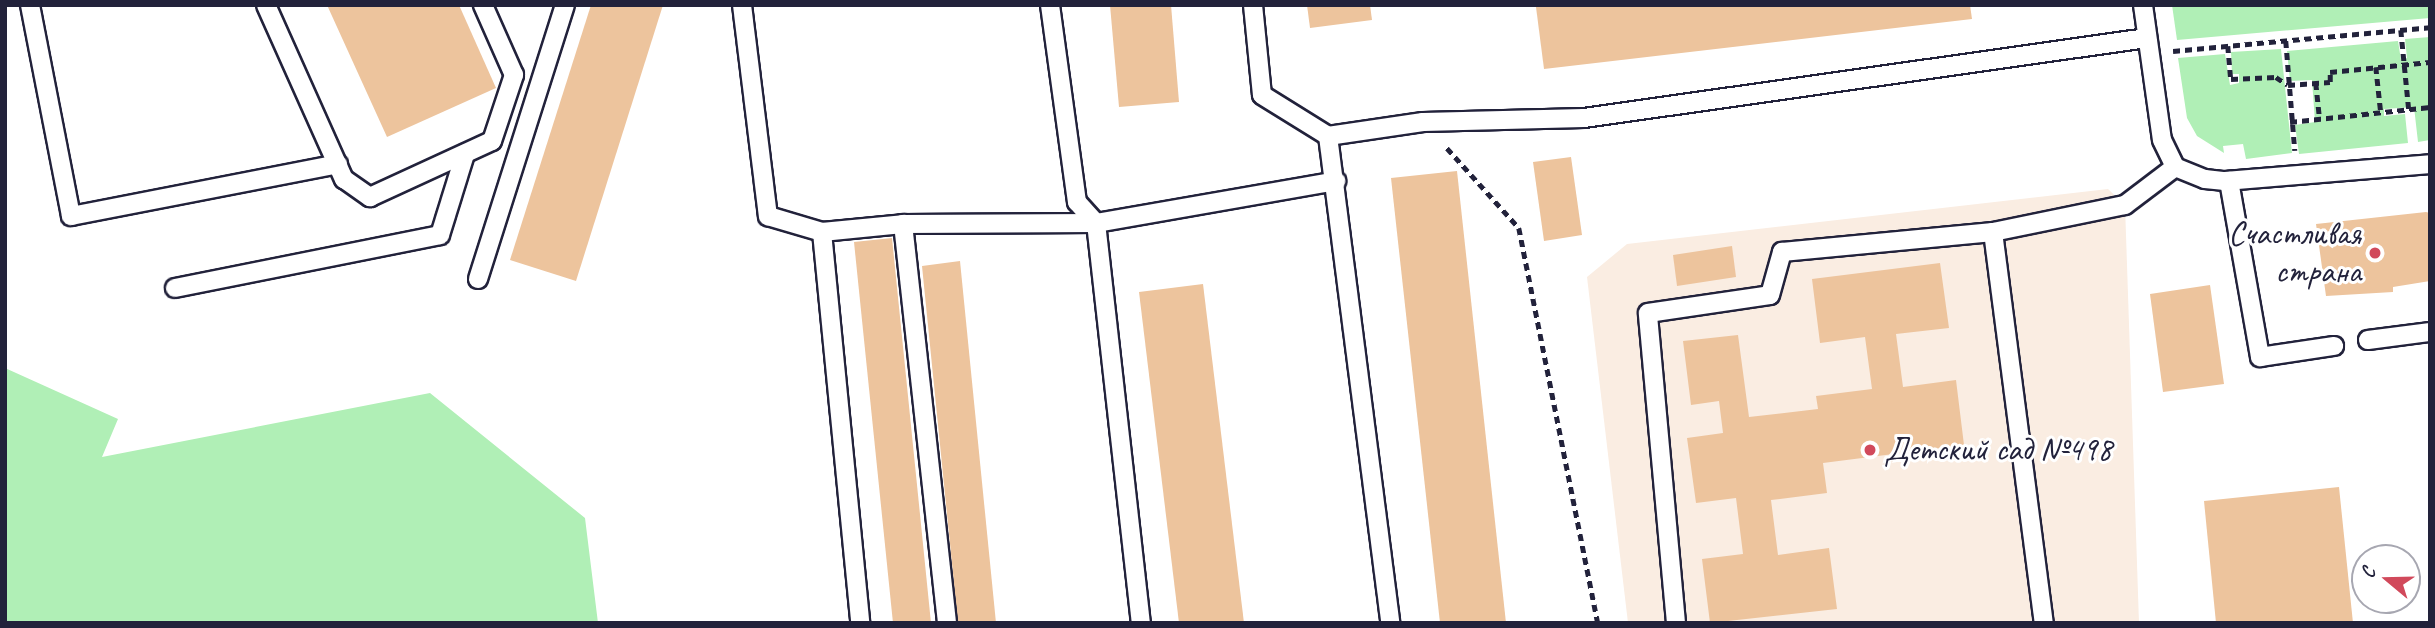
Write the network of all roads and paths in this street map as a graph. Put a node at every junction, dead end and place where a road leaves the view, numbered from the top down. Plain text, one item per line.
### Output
1 (30, 5) edge
2 (266, 5) edge
3 (483, 5) edge
4 (565, 5) edge
5 (742, 5) edge
6 (1050, 5) edge
7 (1253, 5) edge
8 (2144, 5) edge
9 (2430, 27) edge
10 (2400, 30) junction
11 (2286, 41) junction
12 (2149, 46) junction
13 (2228, 46) junction
14 (2430, 62) edge
15 (2375, 68) junction
16 (2316, 83) junction
17 (2287, 84) junction
18 (2430, 107) edge
19 (2409, 110) junction
20 (2381, 113) junction
21 (2320, 119) junction
22 (1423, 122) junction
23 (2290, 122) junction
24 (1328, 136) junction
25 (465, 154) junction
26 (338, 164) junction
27 (2430, 164) edge
28 (2175, 167) junction
29 (2299, 175) junction
30 (1336, 181) junction
31 (2229, 181) junction
32 (1096, 223) junction
33 (903, 224) junction
34 (822, 232) junction
35 (1993, 232) junction
36 (478, 279) dead end
37 (175, 288) dead end
38 (2430, 332) edge
39 (2368, 340) dead end
40 (2334, 346) dead end
41 (860, 623) edge
42 (947, 623) edge
43 (1141, 623) edge
44 (1390, 623) edge
45 (1598, 623) edge
46 (1676, 623) edge
47 (2044, 623) edge

1 - 26 lane
2 - 26 lane
3 - 25 lane
4 - 36 lane
5 - 34 lane
6 - 32 lane
7 - 24 lane
8 - 12 lane
9 - 10 path
10 - 11 path
10 - 19 path
11 - 13 path
11 - 17 path
12 - 13 path
12 - 22 lane
12 - 28 lane
13 - 17 path
14 - 15 path
15 - 16 path
15 - 20 path
16 - 17 path
16 - 21 path
17 - 23 path
18 - 19 path
19 - 20 path
20 - 21 path
21 - 23 path
22 - 24 lane
22 - 45 path
23 - 29 path
24 - 30 lane
25 - 26 lane
25 - 37 lane
27 - 29 lane
28 - 31 lane
28 - 35 lane
29 - 31 lane
30 - 32 lane
30 - 44 lane
31 - 40 lane
32 - 33 lane
32 - 43 lane
33 - 34 lane
33 - 42 lane
34 - 41 lane
35 - 46 lane
35 - 47 lane
38 - 39 lane

